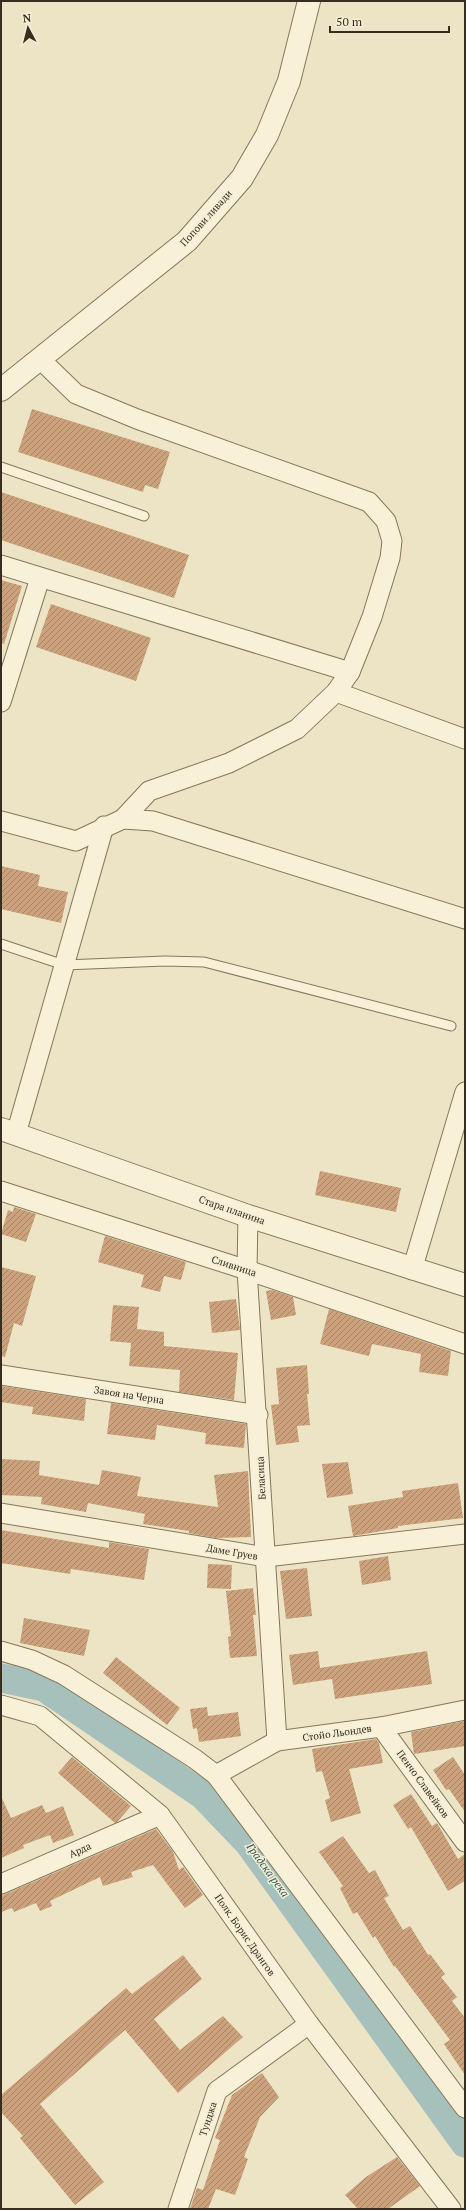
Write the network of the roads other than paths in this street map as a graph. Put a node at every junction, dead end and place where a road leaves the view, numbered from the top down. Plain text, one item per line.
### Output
1 (309, 1) edge
2 (40, 358) junction
3 (1, 390) edge
4 (1, 467) edge
5 (144, 516) dead end
6 (1, 565) edge
7 (40, 578) junction
8 (350, 672) junction
9 (336, 692) junction
10 (1, 702) edge
11 (465, 739) edge
12 (123, 819) junction
13 (1, 821) edge
14 (104, 826) junction
15 (465, 919) edge
16 (1, 944) edge
17 (64, 965) junction
18 (451, 1026) dead end
19 (465, 1092) edge
20 (9, 1131) edge
21 (1, 1191) edge
22 (248, 1216) junction
23 (247, 1270) junction
24 (412, 1270) junction
25 (465, 1285) edge
26 (465, 1344) edge
27 (1, 1375) edge
28 (258, 1415) junction
29 (1, 1513) edge
30 (465, 1534) edge
31 (266, 1557) junction
32 (1, 1652) edge
33 (1, 1705) edge
34 (465, 1710) edge
35 (381, 1727) junction
36 (276, 1741) junction
37 (216, 1775) junction
38 (160, 1815) junction
39 (465, 1842) edge
40 (1, 1884) edge
41 (308, 2024) junction
42 (465, 2108) edge
43 (178, 2209) edge
44 (451, 2209) edge

1 - 2 street, Попови ливади
2 - 3 street, Попови ливади
2 - 8 street
4 - 5 lane
6 - 7 street
7 - 8 street
7 - 10 street
8 - 9 street
9 - 11 street
9 - 12 street
12 - 14 street
12 - 15 street
13 - 14 street
14 - 17 street
16 - 17 lane
17 - 18 lane
17 - 20 street
19 - 24 street
20 - 22 street, Стара планина
21 - 23 street, Сливница
22 - 23 street, Беласица
22 - 24 street, Стара планина
23 - 26 street, Сливница
23 - 28 street, Беласица
24 - 25 street, Стара планина
27 - 28 street, Завоя на Черна
28 - 31 street, Беласица
29 - 31 street, Даме Груев
30 - 31 street, Даме Груев
31 - 36 street, Беласица
32 - 37 street
33 - 38 street, Полк. Борис Дрангов
34 - 35 street, Стойо Льондев
35 - 36 street, Стойо Льондев
35 - 39 street, Пенчо Славейков
36 - 37 street, Стойо Льондев
37 - 42 street
38 - 40 street, Арда
38 - 41 street, Полк. Борис Дрангов
41 - 43 street, Тунджа
41 - 44 street, Полк. Борис Дрангов

